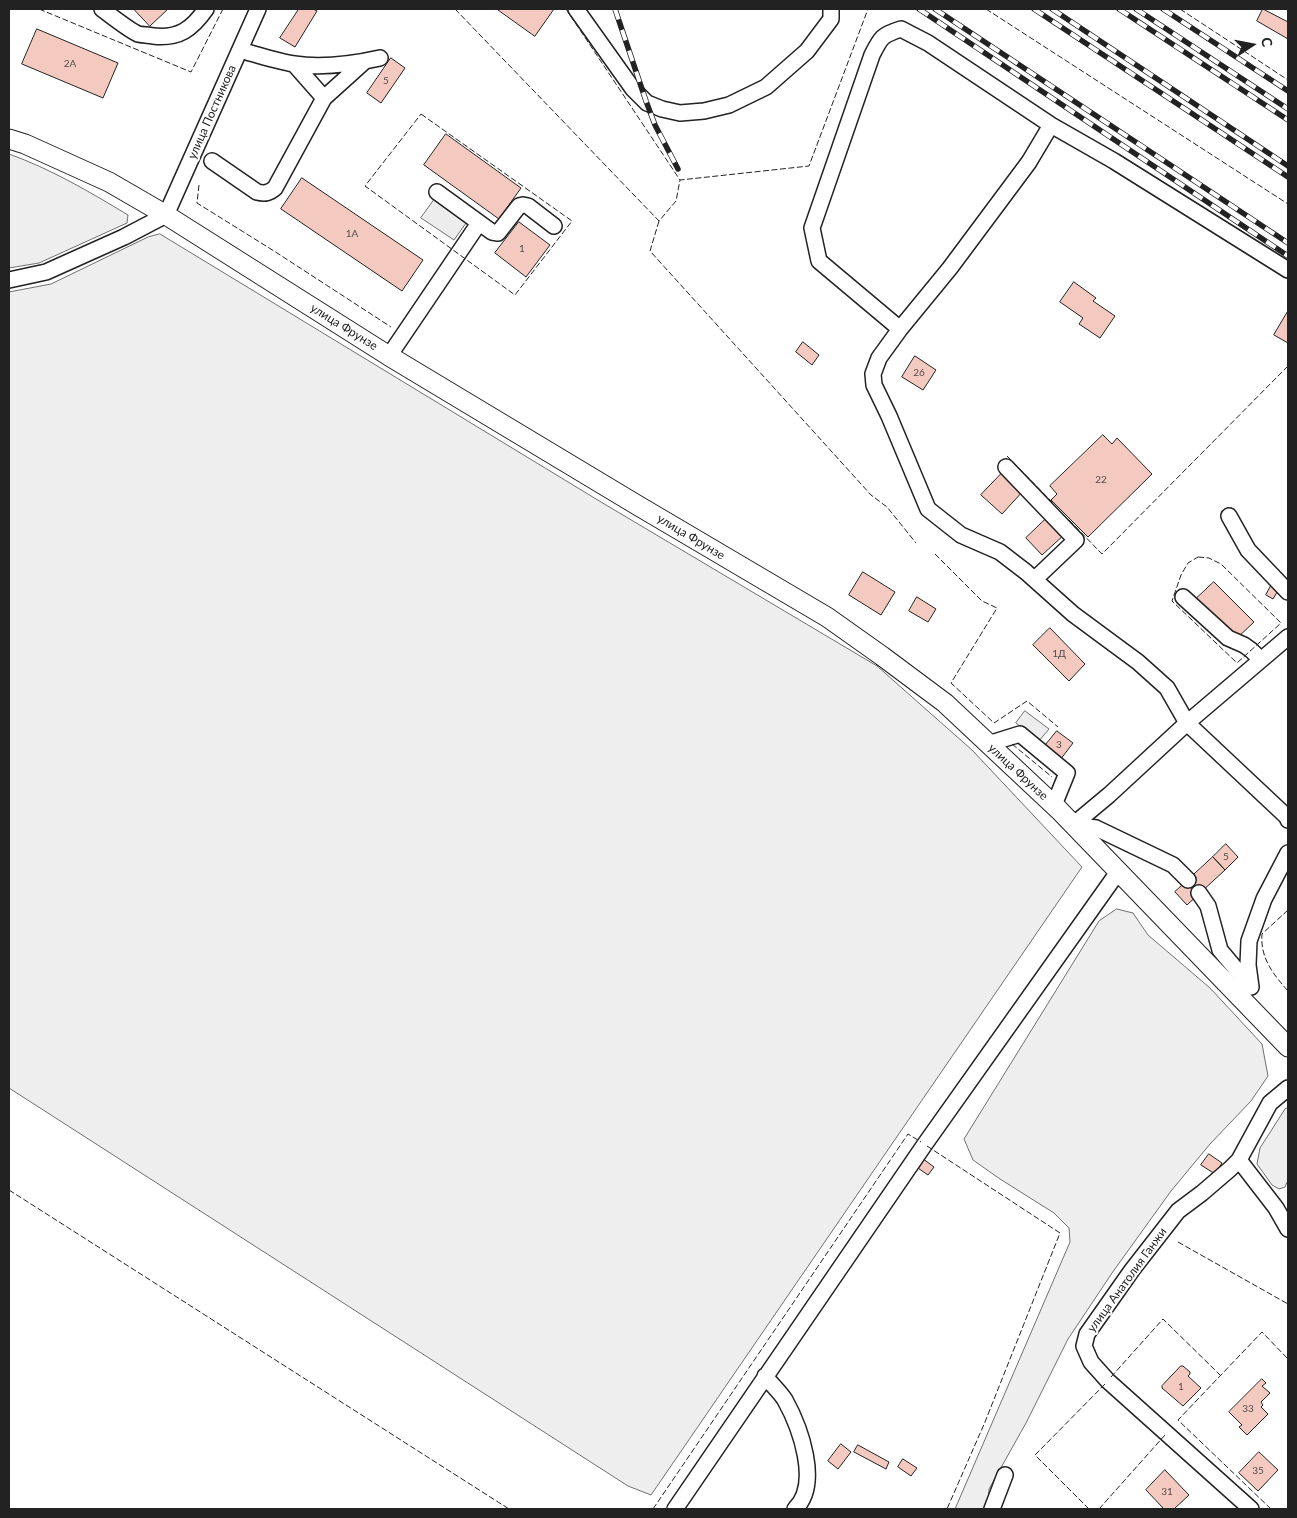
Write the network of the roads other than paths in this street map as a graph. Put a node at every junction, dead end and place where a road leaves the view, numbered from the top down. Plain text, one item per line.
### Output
1 (102, 9) edge
2 (206, 9) edge
3 (258, 9) edge
4 (576, 9) edge
5 (831, 9) edge
6 (240, 50) junction
7 (294, 64) junction
8 (324, 98) junction
9 (1051, 125) junction
10 (9, 139) edge
11 (212, 160) dead end
12 (437, 192) dead end
13 (166, 215) junction
14 (479, 223) junction
15 (554, 226) dead end
16 (1288, 270) edge
17 (9, 280) edge
18 (900, 329) junction
19 (389, 356) junction
20 (1006, 467) dead end
21 (1229, 516) dead end
22 (1034, 579) junction
23 (1288, 592) edge
24 (1183, 597) dead end
25 (1288, 637) edge
26 (1260, 660) junction
27 (1186, 723) junction
28 (988, 744) junction
29 (1054, 805) junction
30 (1288, 820) edge
31 (1073, 825) junction
32 (1288, 853) edge
33 (1118, 872) junction
34 (1188, 880) dead end
35 (1199, 893) dead end
36 (1251, 987) junction
37 (1247, 1006) junction
38 (1288, 1047) edge
39 (1288, 1088) edge
40 (1239, 1160) junction
41 (1288, 1229) edge
42 (765, 1376) junction
43 (1005, 1475) dead end
44 (675, 1509) edge
45 (795, 1509) edge
46 (992, 1509) edge
47 (1251, 1509) edge

1 - 2 street
3 - 6 street, улица Постникова
4 - 5 street
6 - 7 street
6 - 13 street, улица Постникова
7 - 8 street
7 - 8 street
8 - 11 street
9 - 16 street
9 - 18 street
9 - 18 street
10 - 13 main road, улица Фрунзе
12 - 14 street
13 - 17 street
13 - 19 main road, улица Фрунзе
14 - 15 street
14 - 19 street
18 - 22 street
19 - 28 main road, улица Фрунзе
20 - 22 street
21 - 23 street
22 - 27 street
24 - 26 street
25 - 26 street
26 - 27 street
27 - 30 street
27 - 31 street
28 - 29 main road, улица Фрунзе
28 - 29 street
29 - 31 main road, улица Фрунзе
31 - 33 main road, улица Фрунзе
31 - 34 street
32 - 36 street
33 - 37 main road, улица Фрунзе
33 - 42 street
35 - 36 street
36 - 37 street
37 - 38 main road, улица Фрунзе
39 - 40 street, улица Анатолия Ганжи
40 - 41 street
40 - 47 street, улица Анатолия Ганжи
42 - 44 street
42 - 45 street
43 - 46 street

